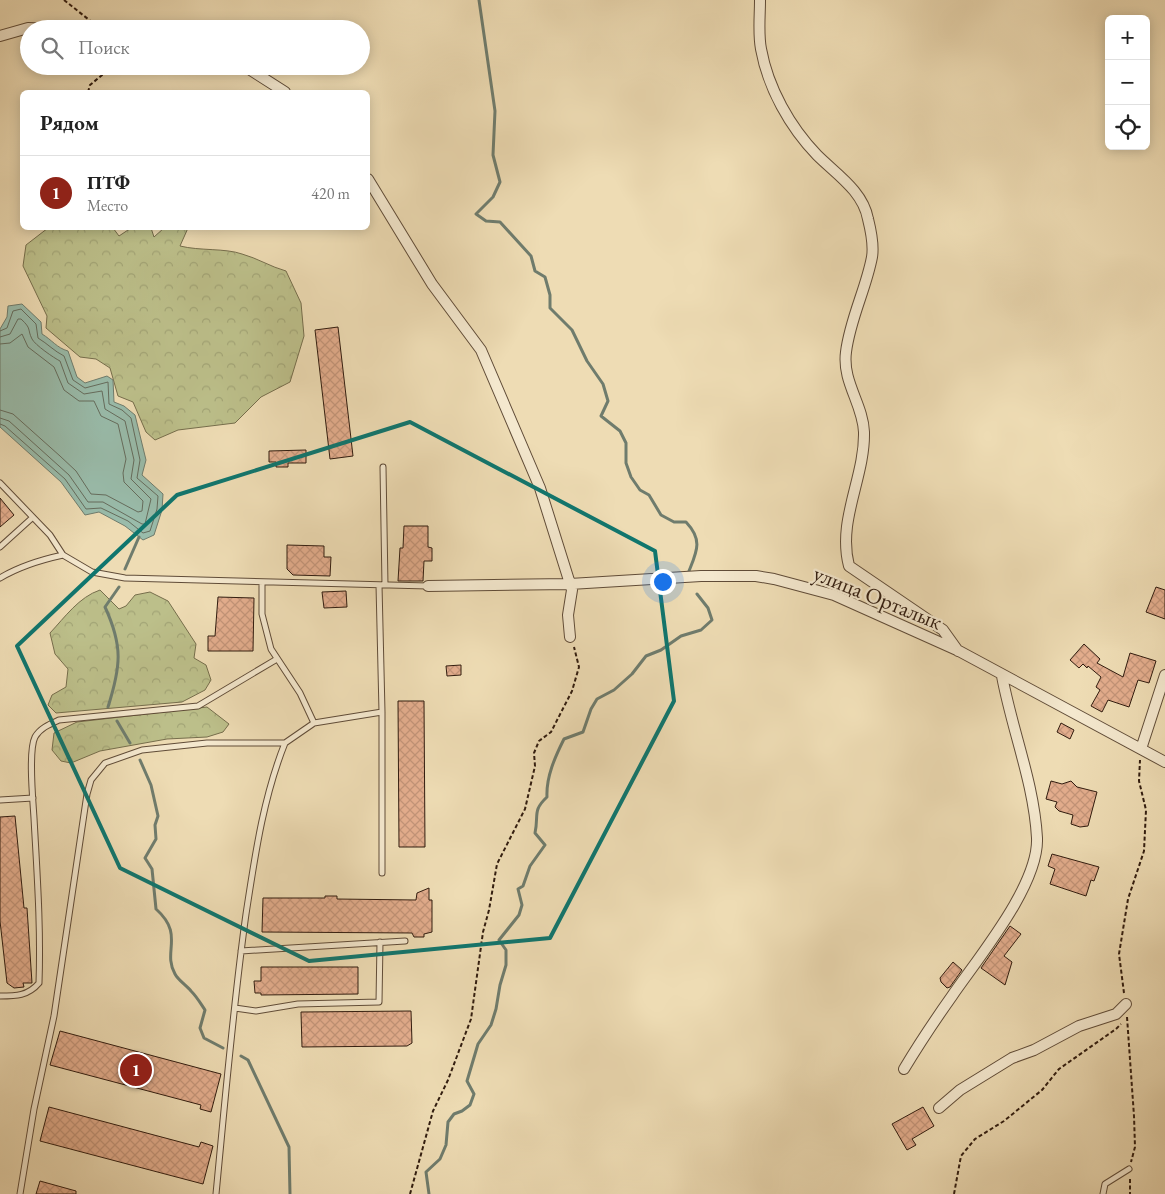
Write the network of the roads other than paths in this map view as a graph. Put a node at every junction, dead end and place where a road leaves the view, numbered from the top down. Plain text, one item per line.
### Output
1 (760, 0) edge
2 (20, 30) edge
3 (0, 36) edge
4 (258, 75) edge
5 (282, 90) edge
6 (370, 182) edge
7 (383, 467) dead end
8 (0, 483) edge
9 (32, 518) junction
10 (0, 547) edge
11 (63, 556) junction
12 (0, 578) edge
13 (262, 583) junction
14 (570, 584) junction
15 (379, 585) junction
16 (385, 585) junction
17 (428, 586) joint
18 (570, 637) road end
19 (959, 651) junction
20 (277, 658) junction
21 (1002, 676) junction
22 (1164, 682) edge
23 (382, 712) junction
24 (314, 723) junction
25 (285, 743) junction
26 (1141, 749) junction
27 (1165, 762) edge
28 (33, 798) junction
29 (0, 800) edge
30 (382, 873) dead end
31 (404, 941) dead end
32 (380, 942) junction
33 (241, 951) junction
34 (0, 996) edge
35 (1126, 1004) road end
36 (235, 1008) junction
37 (904, 1069) dead end
38 (939, 1108) dead end
39 (1129, 1169) road end
40 (20, 1194) edge
41 (216, 1194) edge
42 (1103, 1194) edge

1 - 19 street
2 - 3 street
4 - 5 street
6 - 14 street
7 - 16 lane
8 - 9 lane
9 - 10 lane
9 - 11 lane
11 - 12 lane
11 - 13 lane
13 - 15 lane
13 - 20 lane
14 - 17 street, улица Орталык
14 - 18 street
14 - 19 street, улица Орталык
15 - 16 lane
15 - 23 lane
16 - 17 lane
19 - 21 street, улица Орталык
20 - 24 lane
20 - 28 lane
21 - 26 street, улица Орталык
21 - 37 street
22 - 26 street
23 - 24 lane
23 - 30 lane
24 - 25 lane
25 - 33 lane
25 - 40 lane
26 - 27 street, улица Орталык
28 - 29 lane
28 - 34 lane
31 - 32 lane
32 - 33 lane
32 - 36 lane
33 - 36 lane
35 - 38 street
36 - 41 lane
39 - 42 lane

